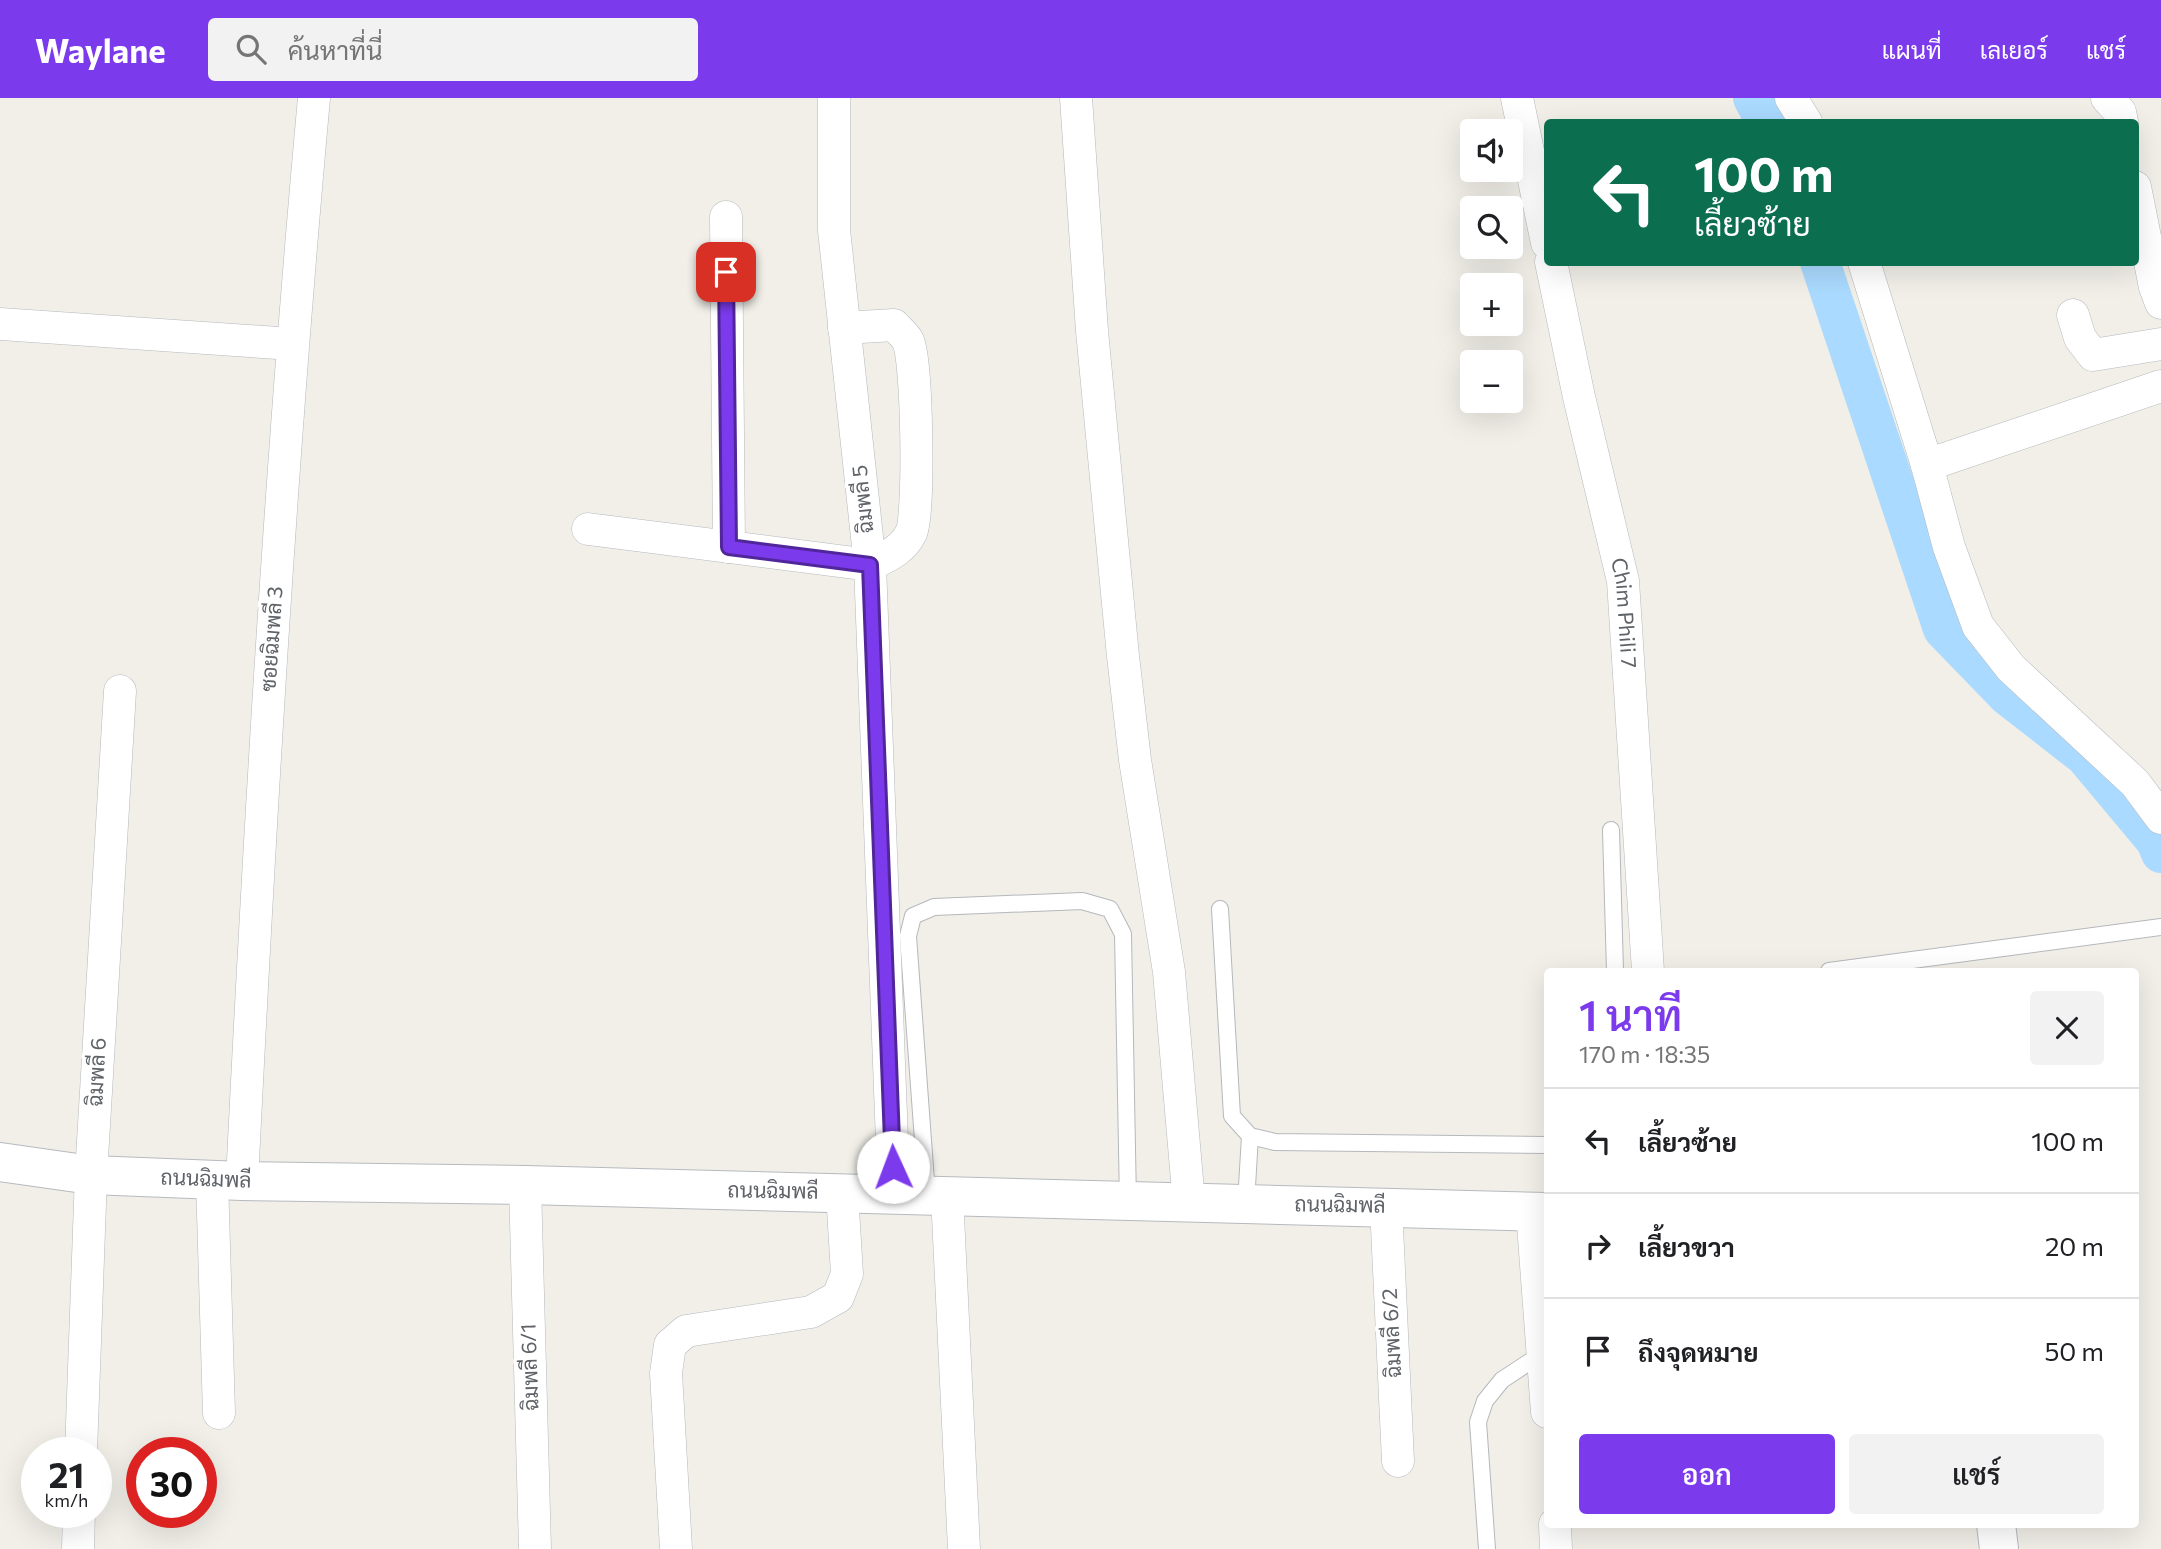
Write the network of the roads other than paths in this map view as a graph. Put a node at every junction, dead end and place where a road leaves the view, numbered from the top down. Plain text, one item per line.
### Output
1 (314, 98) edge
2 (834, 98) edge
3 (1076, 98) edge
4 (1517, 98) edge
5 (1791, 98) edge
6 (2107, 98) edge
7 (1804, 119) edge
8 (2121, 119) edge
9 (2139, 207) edge
10 (726, 217) dead end
11 (1544, 228) edge
12 (1552, 266) edge
13 (1865, 266) edge
14 (2161, 303) edge
15 (2073, 315) dead end
16 (0, 324) edge
17 (844, 328) junction
18 (292, 344) junction
19 (2161, 344) edge
20 (2161, 386) edge
21 (1927, 465) junction
22 (588, 529) dead end
23 (729, 547) junction
24 (870, 565) junction
25 (120, 691) dead end
26 (2161, 818) edge
27 (1611, 830) dead end
28 (1220, 909) dead end
29 (2161, 927) edge
30 (1615, 968) edge
31 (1648, 968) edge
32 (1852, 968) edge
33 (1250, 1136) junction
34 (1544, 1145) edge
35 (0, 1162) edge
36 (92, 1175) junction
37 (227, 1180) junction
38 (524, 1185) junction
39 (842, 1193) junction
40 (923, 1195) junction
41 (1128, 1202) junction
42 (1189, 1203) junction
43 (1246, 1203) junction
44 (1386, 1206) junction
45 (1540, 1212) edge
46 (1543, 1353) junction
47 (1544, 1368) edge
48 (219, 1413) dead end
49 (82, 1437) edge
50 (1398, 1461) dead end
51 (79, 1528) edge
52 (1555, 1528) edge
53 (1997, 1528) edge
54 (78, 1549) edge
55 (535, 1549) edge
56 (676, 1549) edge
57 (964, 1549) edge
58 (1487, 1549) edge
59 (1556, 1549) edge
60 (2000, 1549) edge

1 - 18 street, ซอยฉิมพลี 3
2 - 17 street, ฉิมพลี 5
3 - 42 street
4 - 11 street
5 - 7 street
6 - 8 street
9 - 14 street
10 - 23 street
12 - 31 street, Chim Phili 7
13 - 21 street
15 - 19 street
16 - 18 street
17 - 24 street, ฉิมพลี 5
17 - 24 street
18 - 37 street, ซอยฉิมพลี 3
20 - 21 street
21 - 26 street
22 - 23 street
23 - 24 street
24 - 40 street, ฉิมพลี 5
25 - 36 street, ฉิมพลี 6
27 - 30 lane
28 - 33 lane
29 - 32 lane
33 - 34 lane
33 - 43 lane
35 - 36 street, ถนนฉิมพลี
36 - 37 street, ถนนฉิมพลี
36 - 49 street, ฉิมพลี 6
37 - 38 street, ถนนฉิมพลี
37 - 48 street, ซอยฉิมพลี 3
38 - 39 street, ถนนฉิมพลี
38 - 55 street, ฉิมพลี 6/1
39 - 40 street, ถนนฉิมพลี
39 - 56 street
40 - 41 street, ถนนฉิมพลี
40 - 41 lane
40 - 57 street, ฉิมพลี 5
41 - 42 street, ถนนฉิมพลี
42 - 43 street, ถนนฉิมพลี
43 - 44 street, ถนนฉิมพลี
44 - 45 street, ถนนฉิมพลี
44 - 50 street, ฉิมพลี 6/2
45 - 46 street
46 - 47 street
46 - 58 lane
51 - 54 street
52 - 59 street
53 - 60 street

